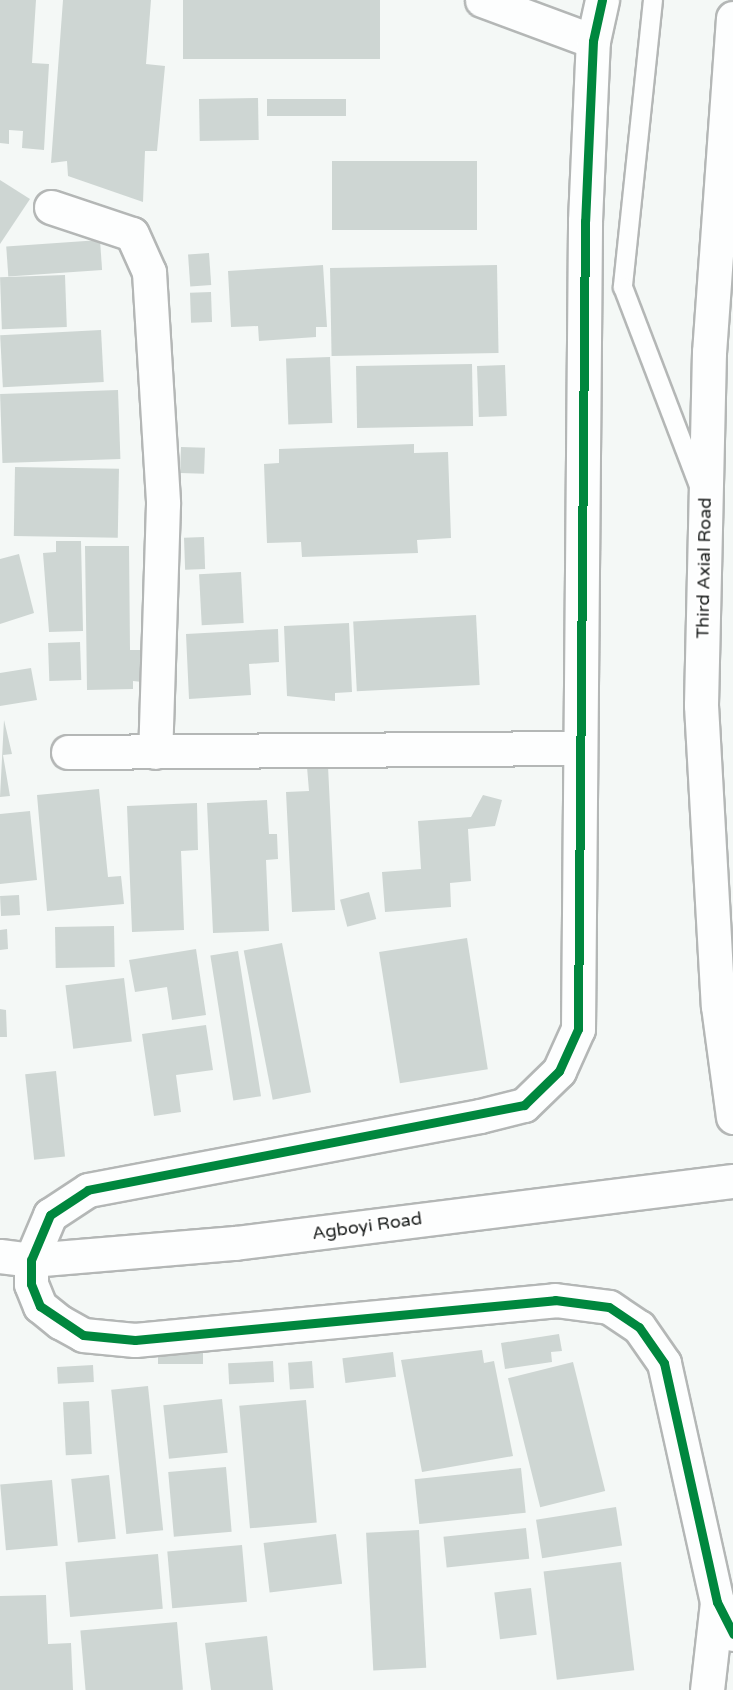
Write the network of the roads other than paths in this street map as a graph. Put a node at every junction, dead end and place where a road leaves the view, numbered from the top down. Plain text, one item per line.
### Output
1 (482, 0) edge
2 (602, 0) edge
3 (654, 0) edge
4 (733, 18) edge
5 (593, 41) junction
6 (51, 207) dead end
7 (705, 502) junction
8 (578, 748) junction
9 (68, 752) dead end
10 (155, 752) junction
11 (733, 1117) edge
12 (733, 1181) edge
13 (15, 1258) edge
14 (717, 1602) junction
15 (733, 1634) edge
16 (707, 1690) edge

1 - 5 main road
2 - 5 main road
3 - 7 lane
4 - 7 main road, Third Axial Road
5 - 8 main road
6 - 10 main road
7 - 11 main road, Third Axial Road
8 - 10 main road
8 - 13 main road
9 - 10 main road
12 - 13 main road, Agboyi Road
13 - 14 main road
14 - 15 main road
14 - 16 main road

